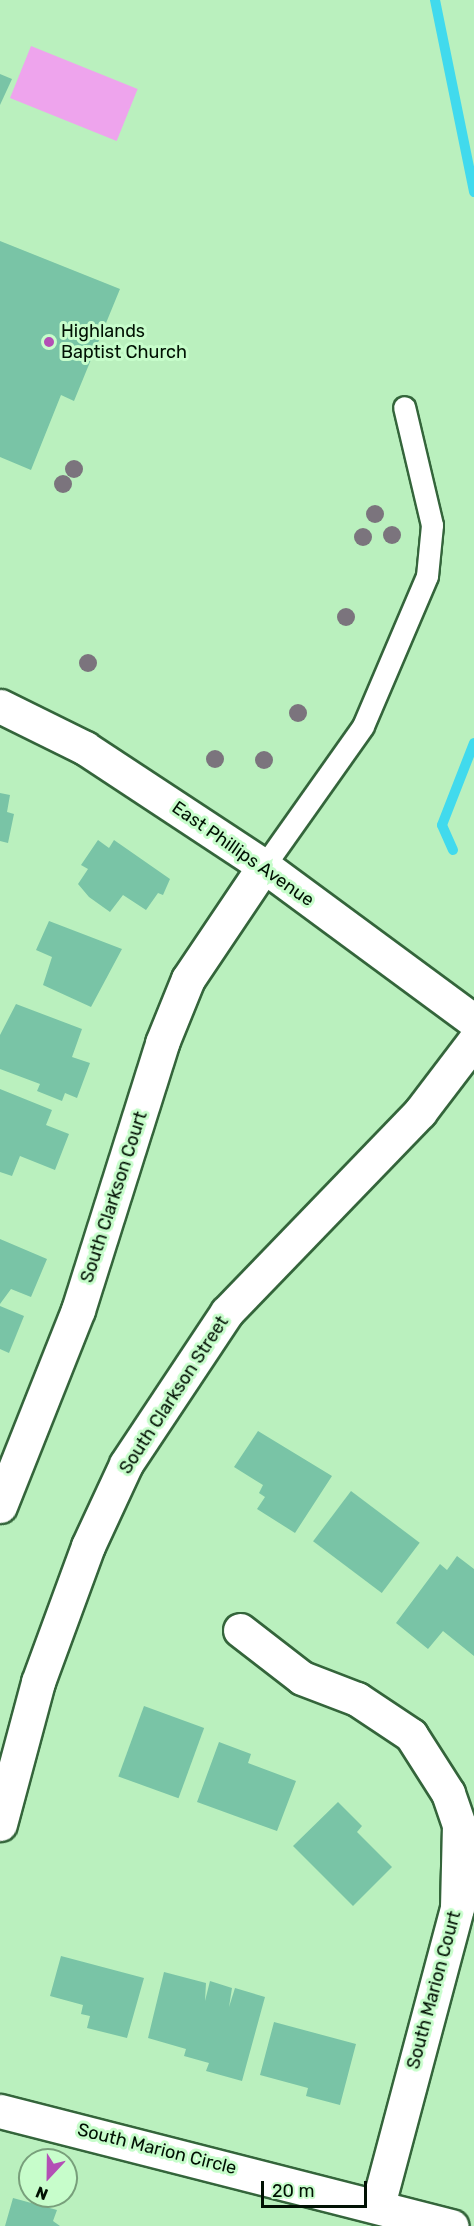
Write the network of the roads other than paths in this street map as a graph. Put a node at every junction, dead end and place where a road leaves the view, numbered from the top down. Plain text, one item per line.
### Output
1 (404, 407) dead end
2 (0, 706) edge
3 (264, 866) junction
4 (474, 1021) edge
5 (474, 1041) edge
6 (0, 1506) edge
7 (240, 1630) dead end
8 (0, 1824) edge
9 (0, 2111) edge
10 (378, 2204) junction
11 (452, 2226) edge

1 - 3 lane
2 - 3 street, East Phillips Avenue
3 - 4 street, East Phillips Avenue
3 - 6 street, South Clarkson Court
5 - 8 street, South Clarkson Street
7 - 10 street, South Marion Court
9 - 10 street, South Marion Circle
10 - 11 street, South Marion Circle

